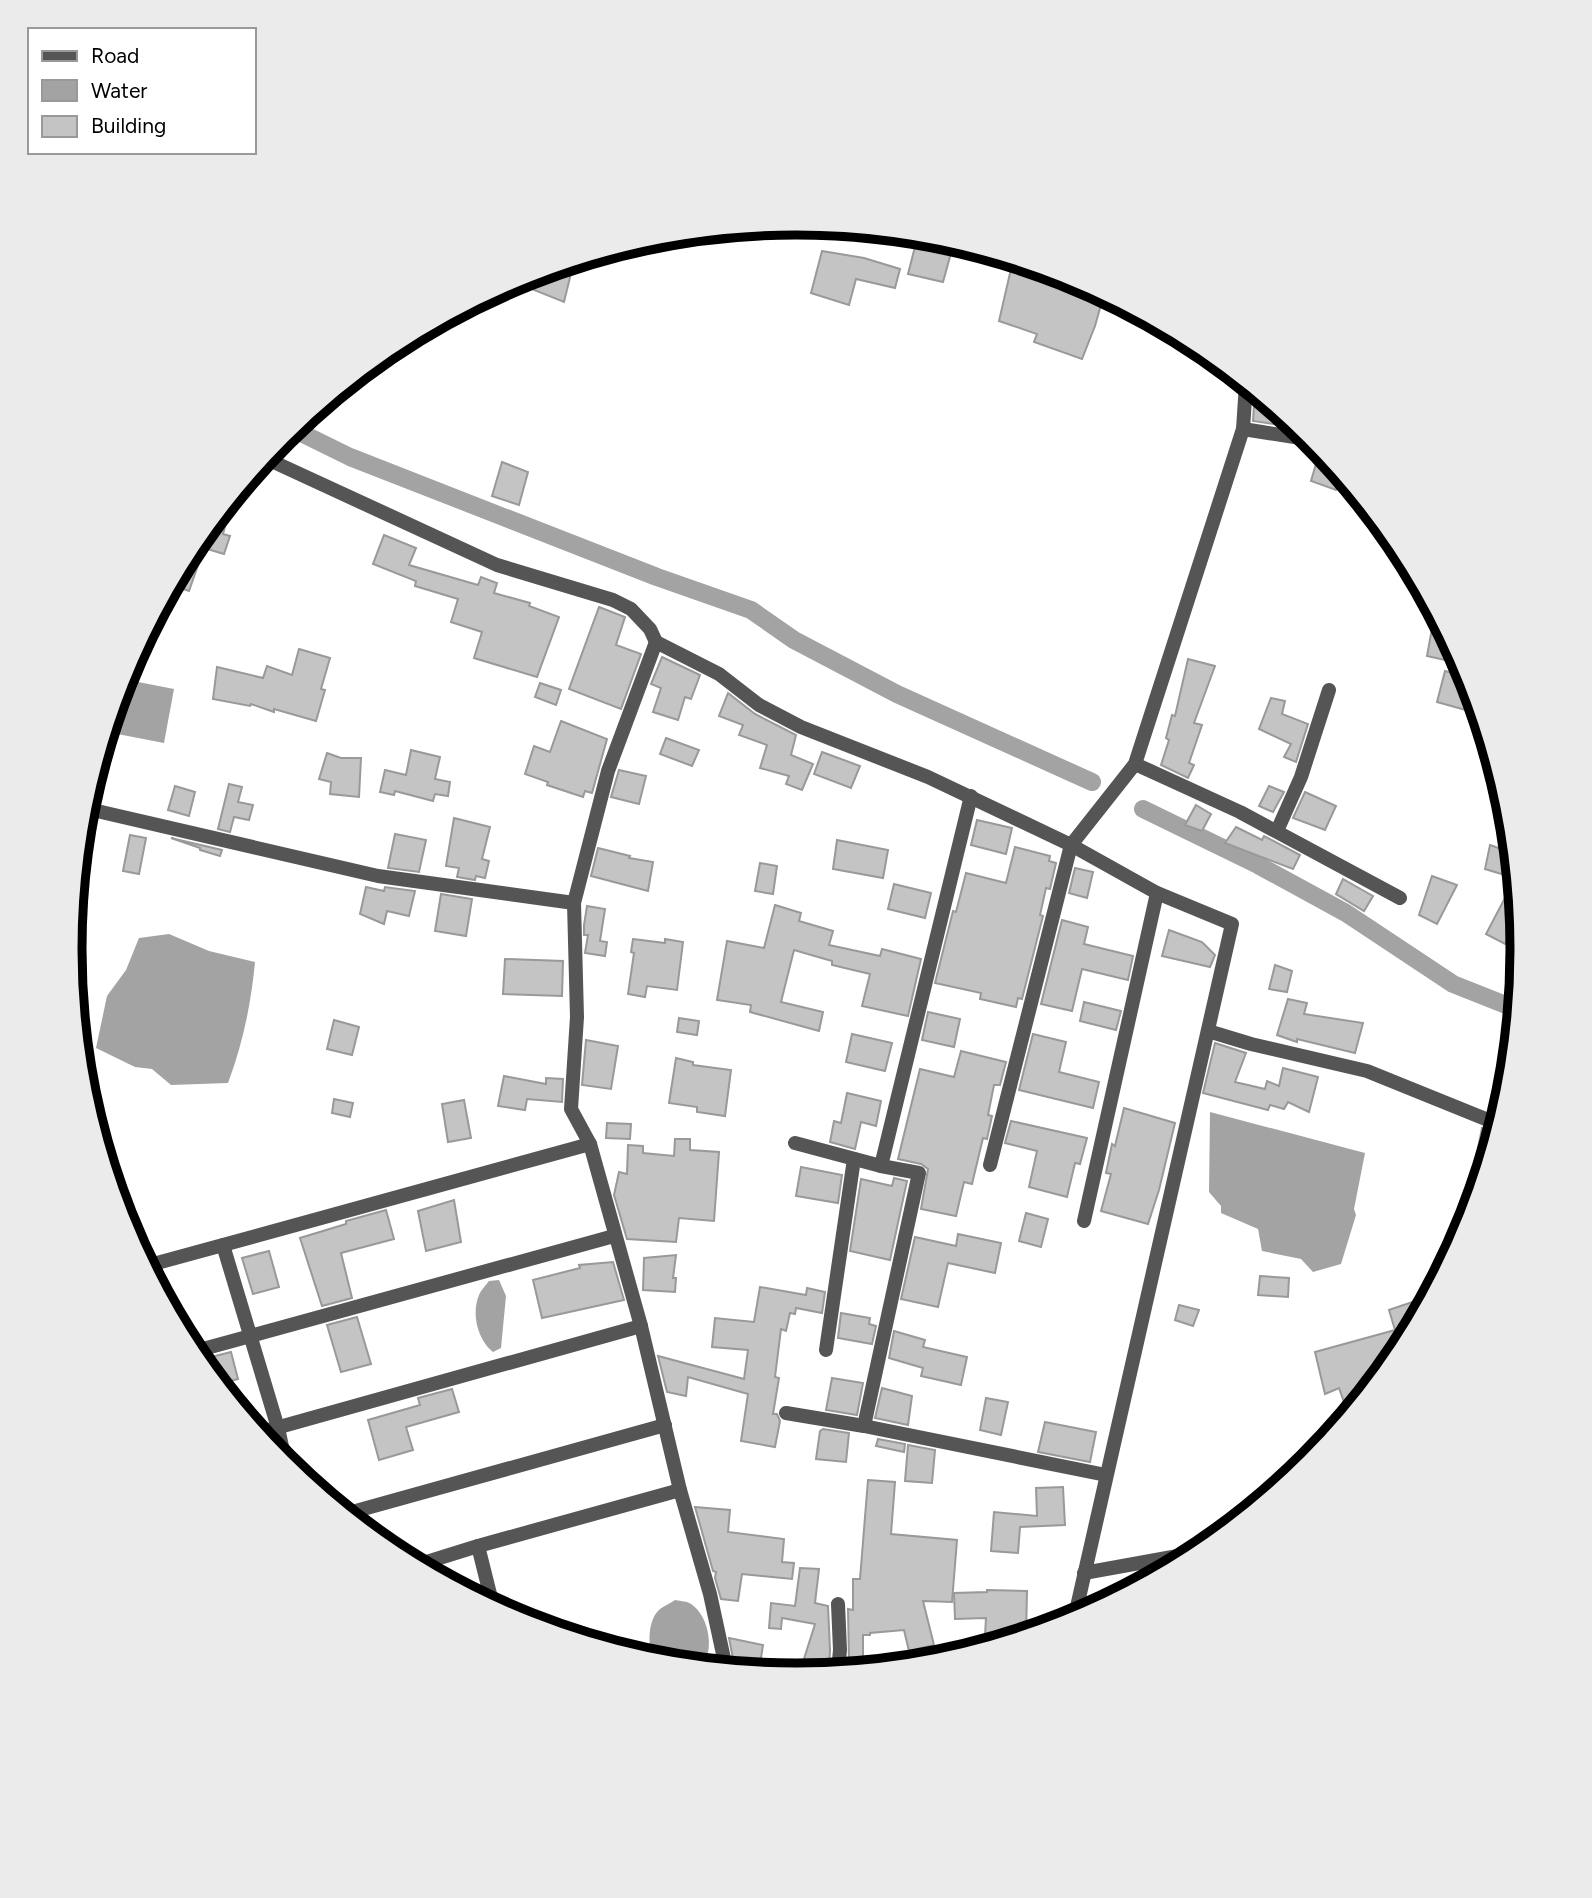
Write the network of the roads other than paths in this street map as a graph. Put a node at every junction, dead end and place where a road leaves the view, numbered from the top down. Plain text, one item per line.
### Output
1 (1245, 395) edge
2 (1243, 429) junction
3 (1293, 437) edge
4 (274, 462) edge
5 (656, 642) junction
6 (1329, 690) dead end
7 (1135, 764) junction
8 (971, 796) junction
9 (96, 811) edge
10 (1277, 831) junction
11 (1071, 845) junction
12 (1157, 893) junction
13 (1400, 898) dead end
14 (574, 903) junction
15 (1208, 1031) junction
16 (1488, 1120) edge
17 (795, 1143) dead end
18 (590, 1144) junction
19 (854, 1159) junction
20 (990, 1165) dead end
21 (881, 1166) junction
22 (1084, 1221) dead end
23 (614, 1236) junction
24 (223, 1245) junction
25 (155, 1263) edge
26 (640, 1326) junction
27 (250, 1336) junction
28 (205, 1348) edge
29 (826, 1350) dead end
30 (786, 1413) dead end
31 (665, 1425) junction
32 (864, 1426) junction
33 (278, 1427) junction
34 (268, 1430) edge
35 (282, 1444) edge
36 (1107, 1475) junction
37 (680, 1490) junction
38 (356, 1511) edge
39 (478, 1546) junction
40 (1168, 1558) edge
41 (430, 1561) edge
42 (1084, 1573) junction
43 (490, 1593) edge
44 (838, 1604) dead end
45 (1077, 1604) edge
46 (724, 1659) edge
47 (839, 1661) edge

1 - 2 street
2 - 3 street
2 - 7 street
4 - 5 street
5 - 8 street
5 - 14 street
6 - 10 street
7 - 10 street
7 - 11 street
8 - 11 street
8 - 21 street
9 - 14 street
10 - 13 street
11 - 12 street
11 - 20 street
12 - 15 street
12 - 22 street
14 - 18 street
15 - 16 street
15 - 36 street
17 - 19 street
18 - 23 street
18 - 24 street
19 - 21 street
19 - 29 street
21 - 32 street
23 - 26 street
23 - 27 street
24 - 25 street
24 - 27 street
26 - 31 street
26 - 33 street
27 - 28 street
27 - 33 street
30 - 32 street
31 - 37 street
31 - 38 street
32 - 36 street
33 - 34 street
33 - 35 street
36 - 42 street
37 - 39 street
37 - 46 street
39 - 41 street
39 - 43 street
40 - 42 street
42 - 45 street
44 - 47 street

